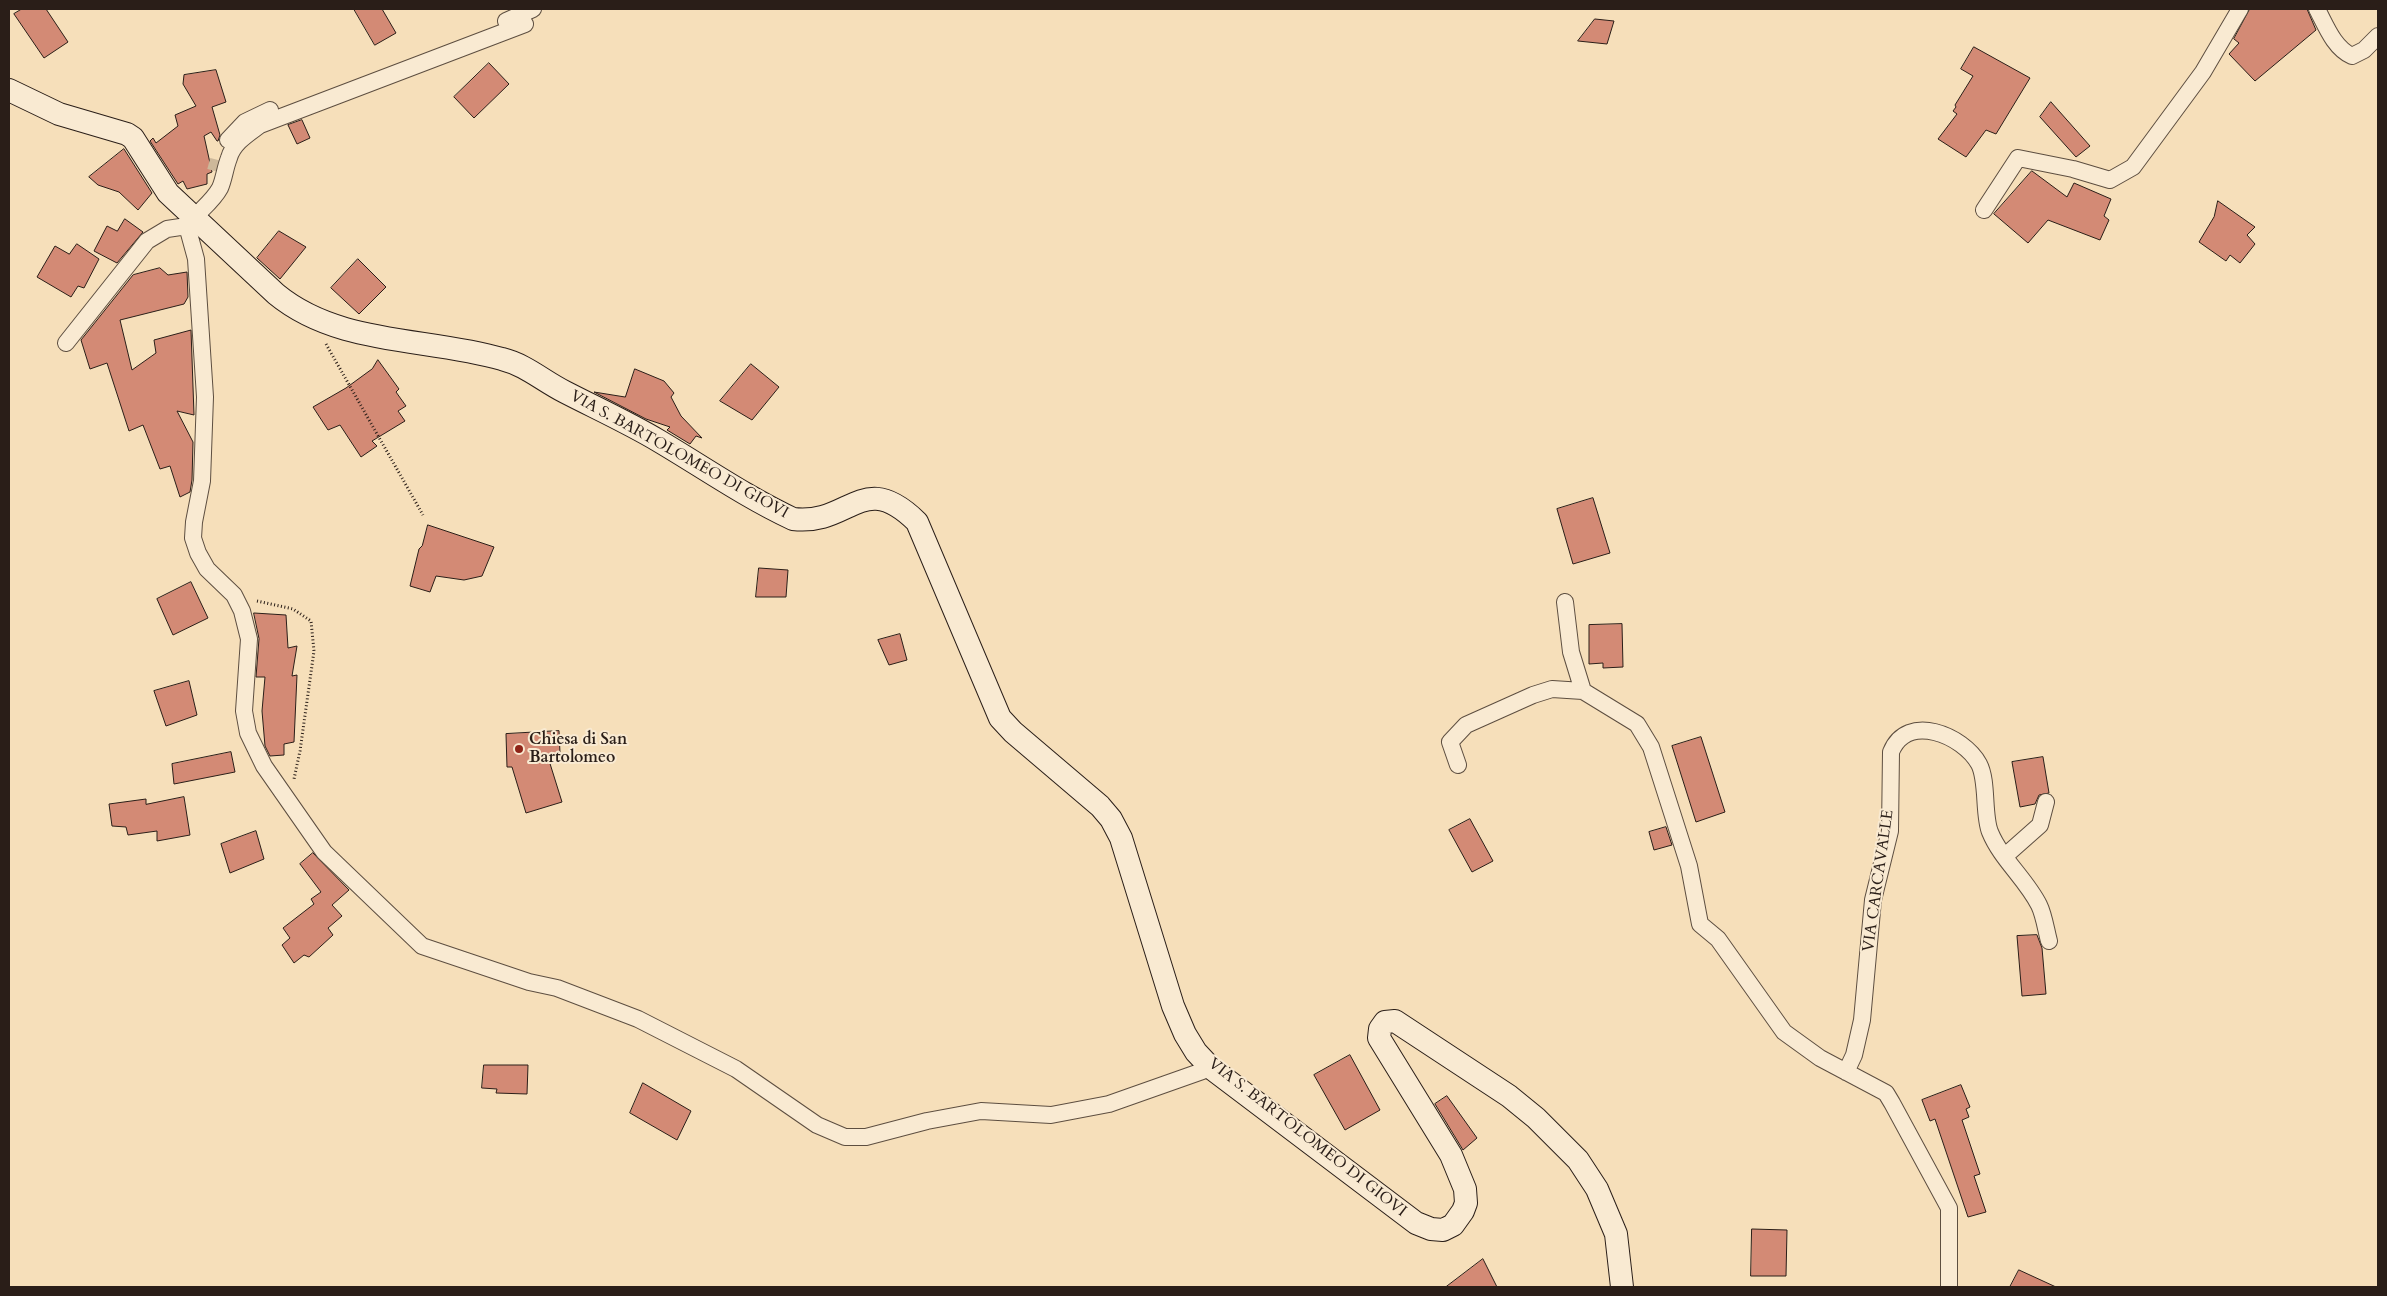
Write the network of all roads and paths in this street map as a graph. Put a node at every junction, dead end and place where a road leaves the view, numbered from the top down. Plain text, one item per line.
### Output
1 (533, 9) edge
2 (2240, 9) edge
3 (2317, 9) edge
4 (526, 24) dead end
5 (2378, 36) edge
6 (9, 90) edge
7 (1984, 210) dead end
8 (190, 218) junction
9 (310, 317) junction
10 (66, 343) dead end
11 (423, 515) dead end
12 (234, 596) junction
13 (1565, 602) dead end
14 (1583, 691) junction
15 (1458, 765) dead end
16 (2046, 802) dead end
17 (288, 803) junction
18 (2005, 856) junction
19 (2049, 941) dead end
20 (1211, 1068) junction
21 (1846, 1072) junction
22 (1622, 1287) edge
23 (1949, 1287) edge

1 - 8 street
2 - 7 street
3 - 5 street
4 - 8 street
6 - 8 street, VIA S. BARTOLOMEO DI GIOVI
8 - 9 street, VIA S. BARTOLOMEO DI GIOVI
8 - 10 street
8 - 12 street
9 - 11 path
9 - 20 street, VIA S. BARTOLOMEO DI GIOVI
12 - 17 street
12 - 17 path
13 - 14 street
14 - 15 street
14 - 21 street
16 - 18 street
17 - 20 street
18 - 19 street, VIA CARCAVALLE
18 - 21 street, VIA CARCAVALLE
20 - 22 street, VIA S. BARTOLOMEO DI GIOVI
21 - 23 street

